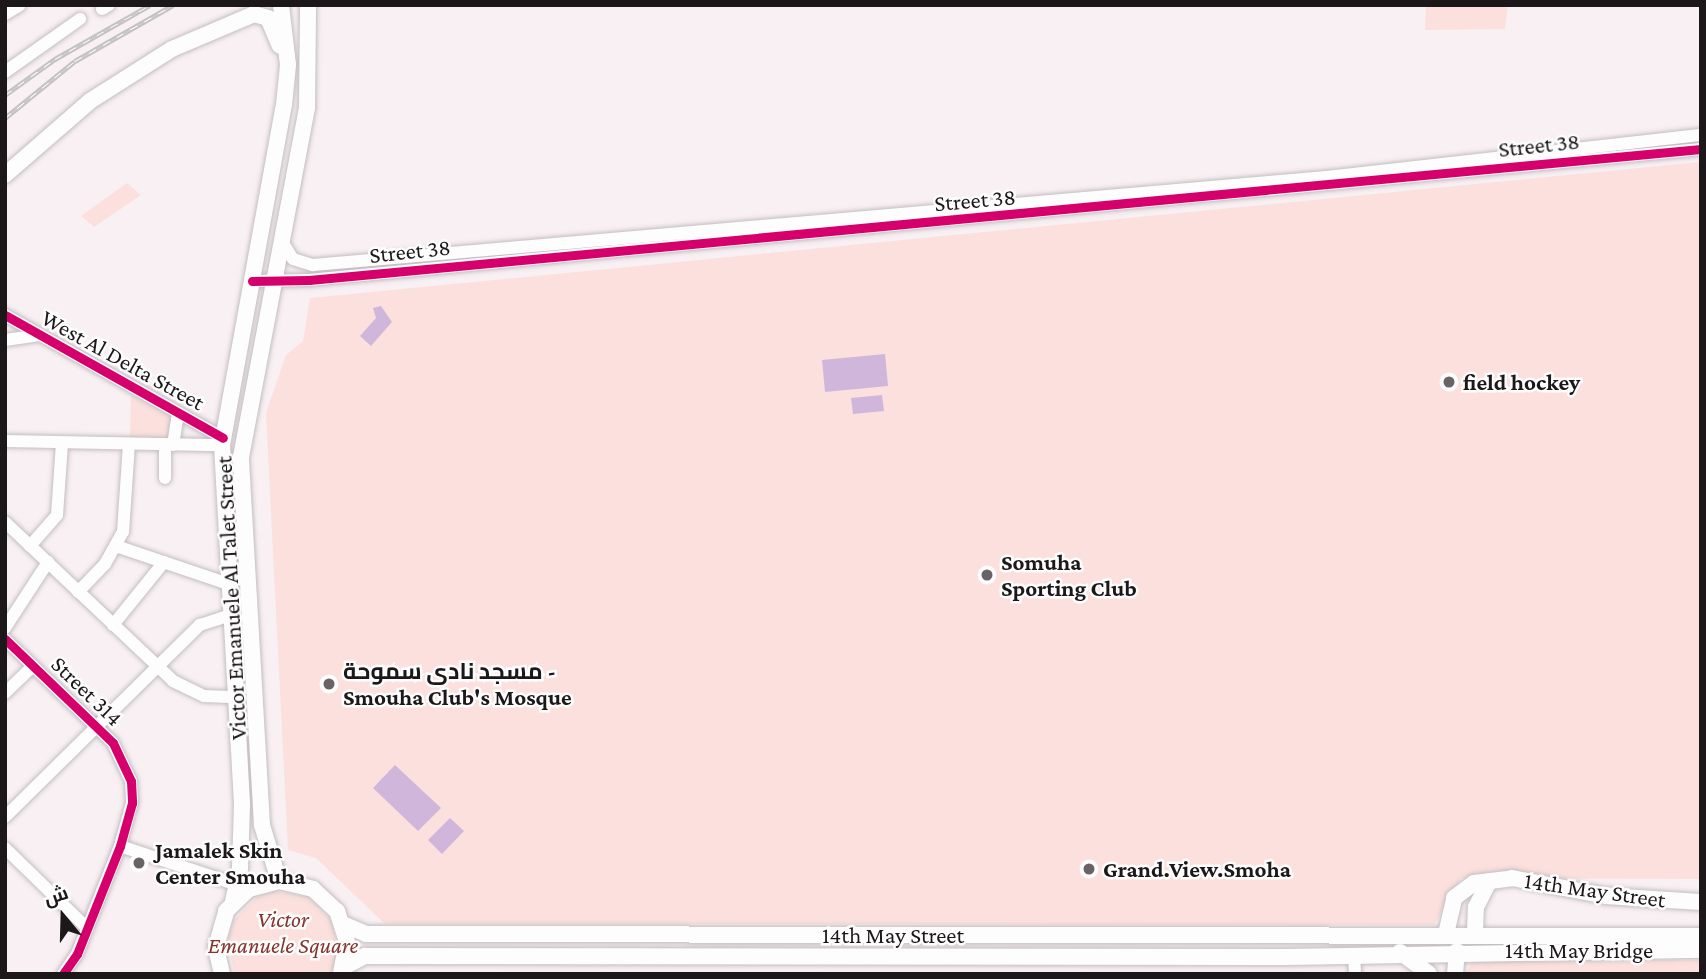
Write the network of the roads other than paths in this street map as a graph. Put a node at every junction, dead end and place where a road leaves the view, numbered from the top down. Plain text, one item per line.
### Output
1 (20, 5) edge
2 (281, 5) edge
3 (307, 5) edge
4 (5, 15) edge
5 (80, 19) dead end
6 (288, 65) junction
7 (6, 69) edge
8 (284, 104) junction
9 (307, 108) junction
10 (1701, 135) edge
11 (1701, 149) edge
12 (5, 175) edge
13 (1013, 211) junction
14 (281, 238) junction
15 (251, 281) junction
16 (274, 281) junction
17 (5, 315) edge
18 (40, 335) junction
19 (5, 340) edge
20 (178, 413) junction
21 (5, 441) edge
22 (223, 442) junction
23 (62, 443) junction
24 (129, 445) junction
25 (169, 445) junction
26 (165, 478) dead end
27 (5, 522) edge
28 (30, 546) junction
29 (116, 546) junction
30 (48, 562) junction
31 (164, 562) junction
32 (231, 585) junction
33 (78, 592) junction
34 (233, 614) junction
35 (113, 625) junction
36 (5, 628) edge
37 (5, 639) edge
38 (33, 666) junction
39 (156, 668) junction
40 (5, 693) edge
41 (237, 697) junction
42 (97, 727) junction
43 (5, 817) edge
44 (120, 846) junction
45 (5, 848) edge
46 (268, 852) junction
47 (241, 855) junction
48 (279, 881) junction
49 (1489, 881) junction
50 (238, 885) junction
51 (233, 902) junction
52 (1701, 902) edge
53 (343, 924) junction
54 (87, 928) junction
55 (1475, 933) junction
56 (1446, 934) junction
57 (718, 935) junction
58 (1701, 936) edge
59 (1701, 950) edge
60 (1457, 951) junction
61 (1400, 952) junction
62 (1354, 954) junction
63 (216, 956) junction
64 (715, 957) junction
65 (342, 970) edge
66 (63, 974) edge
67 (209, 974) edge
68 (222, 974) edge
69 (1355, 974) edge
70 (1429, 974) edge
71 (1455, 974) edge

1 - 4 street
2 - 6 main road, Victor Emanuele Al Talet Street
3 - 9 main road, Victor Emanuele Al Talet Street
5 - 7 street
6 - 8 main road, Victor Emanuele Al Talet Street
6 - 12 main road
8 - 9 main road
8 - 15 main road, Victor Emanuele Al Talet Street
9 - 14 main road, Victor Emanuele Al Talet Street
10 - 13 street, Street 38
11 - 13 street, Street 38
13 - 14 street, Street 38
13 - 16 street, Street 38
14 - 16 main road, Victor Emanuele Al Talet Street
15 - 16 street, Street 38
15 - 22 main road, Victor Emanuele Al Talet Street
16 - 46 main road, Victor Emanuele Al Talet Street
17 - 18 street, West Al Delta Street
18 - 19 street
18 - 20 street, West Al Delta Street
20 - 22 street, West Al Delta Street
20 - 25 street
21 - 23 street
22 - 25 street
22 - 32 main road, Victor Emanuele Al Talet Street
23 - 24 street
23 - 28 street
24 - 25 street
24 - 29 street
25 - 26 street
27 - 28 street
28 - 30 street
29 - 31 street
29 - 33 street
30 - 33 street
30 - 36 street
31 - 32 street
31 - 35 street
32 - 34 main road, Victor Emanuele Al Talet Street
33 - 35 street
34 - 39 street
34 - 41 main road, Victor Emanuele Al Talet Street
35 - 39 street
37 - 38 street, Street 314
38 - 40 street
38 - 42 street, Street 314
39 - 41 street
39 - 42 street
41 - 47 main road, Victor Emanuele Al Talet Street
42 - 43 street
42 - 44 street, Street 314
44 - 50 street
44 - 54 street, Street 314
45 - 54 street
46 - 47 main road
46 - 48 main road, Victor Emanuele Al Talet Street
47 - 50 main road, Victor Emanuele Al Talet Street
48 - 51 main road
48 - 53 main road
49 - 52 main road, 14th May Street
49 - 55 main road
49 - 56 main road, 14th May Street
50 - 51 main road, Victor Emanuele Al Talet Street
51 - 63 main road
53 - 57 main road, 14th May Street
53 - 65 main road
54 - 66 street, Street 314
55 - 56 main road, 14th May Street
55 - 58 main road, 14th May Bridge
56 - 57 main road, 14th May Street
57 - 64 main road
59 - 60 main road, 14th May Bridge
60 - 61 main road, 14th May Street
60 - 71 main road
61 - 62 main road, 14th May Street
61 - 70 main road
62 - 64 main road, 14th May Street
62 - 69 street
63 - 67 main road
63 - 68 main road
64 - 65 main road, 14th May Street

